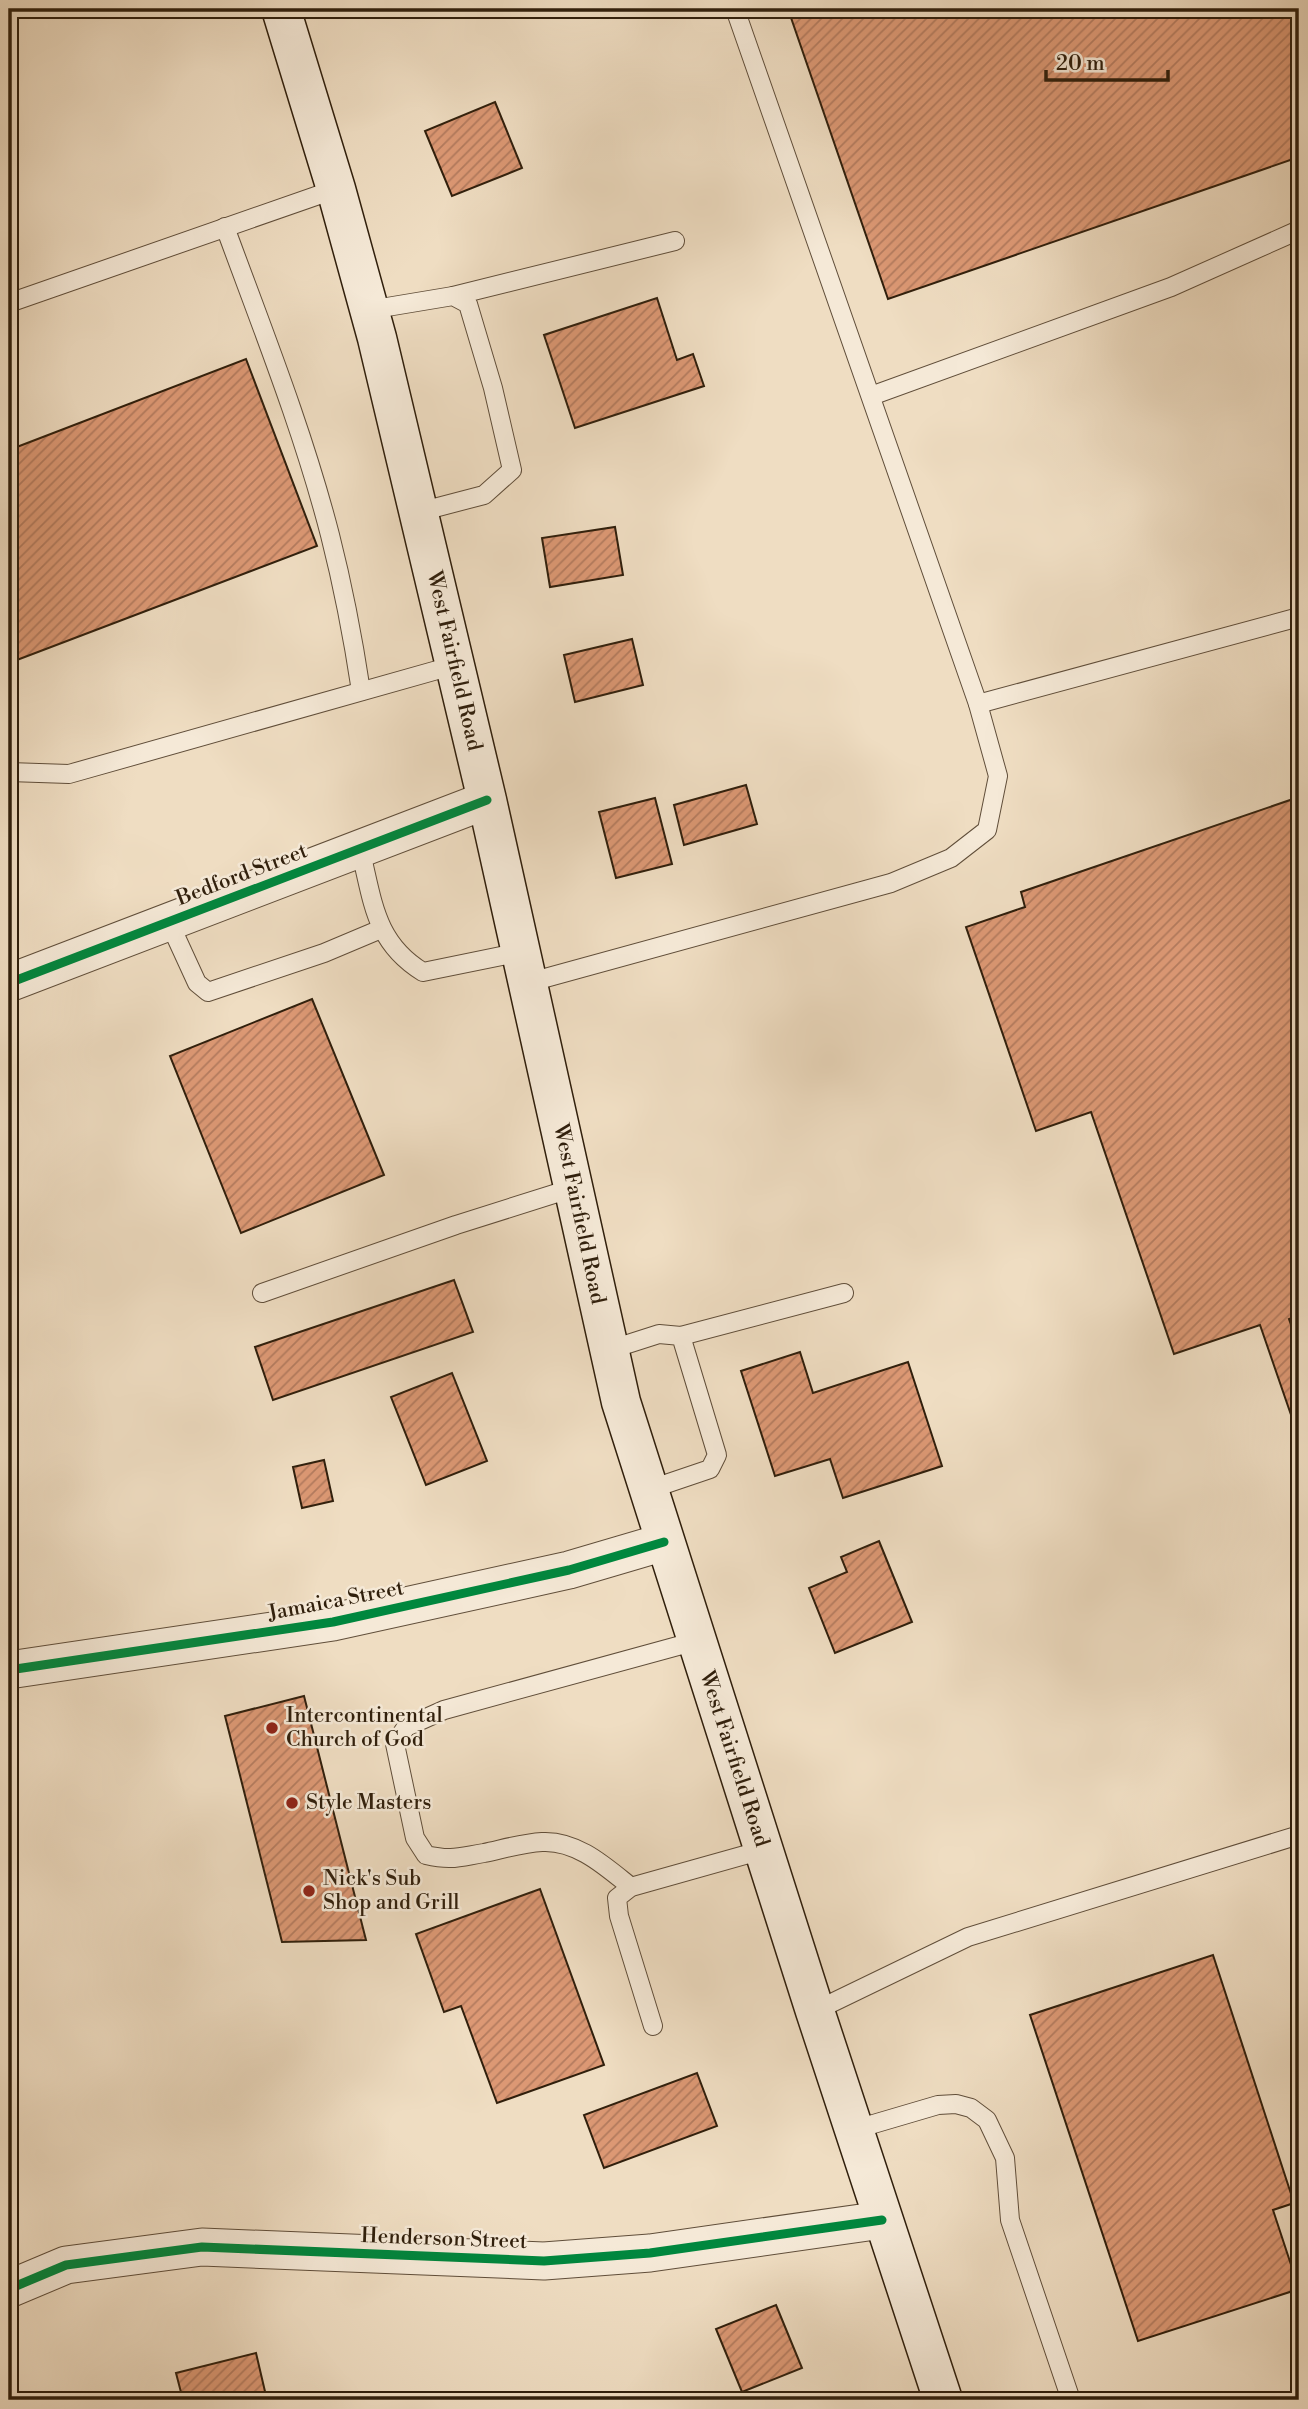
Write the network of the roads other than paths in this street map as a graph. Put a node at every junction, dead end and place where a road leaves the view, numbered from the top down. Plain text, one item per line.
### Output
1 (281, 9) edge
2 (735, 9) edge
3 (336, 189) junction
4 (225, 227) junction
5 (1299, 230) edge
6 (676, 241) dead end
7 (453, 296) junction
8 (9, 303) edge
9 (369, 310) junction
10 (871, 396) junction
11 (419, 512) junction
12 (1299, 617) edge
13 (455, 665) junction
14 (361, 691) junction
15 (978, 704) junction
16 (9, 772) edge
17 (487, 800) junction
18 (360, 849) junction
19 (169, 922) junction
20 (381, 929) junction
21 (524, 967) junction
22 (9, 983) edge
23 (573, 1188) junction
24 (262, 1293) dead end
25 (844, 1293) dead end
26 (681, 1336) junction
27 (609, 1350) junction
28 (648, 1490) junction
29 (664, 1542) junction
30 (696, 1641) junction
31 (9, 1671) edge
32 (1299, 1835) edge
33 (763, 1850) junction
34 (631, 1887) junction
35 (815, 2011) junction
36 (653, 2026) dead end
37 (853, 2130) junction
38 (882, 2220) junction
39 (9, 2289) edge
40 (935, 2398) edge
41 (1071, 2400) edge

1 - 3 main road, West Fairfield Road
2 - 10 lane
3 - 4 lane
3 - 9 main road, West Fairfield Road
4 - 8 lane
4 - 14 lane
5 - 10 lane
6 - 7 lane
7 - 9 lane
7 - 11 lane
9 - 11 main road, West Fairfield Road
10 - 15 lane
11 - 13 main road, West Fairfield Road
12 - 15 lane
13 - 14 lane
13 - 17 main road, West Fairfield Road
14 - 16 lane
15 - 21 lane
17 - 18 street, Bedford Street
17 - 21 main road, West Fairfield Road
18 - 19 street, Bedford Street
18 - 20 lane
19 - 20 lane
19 - 22 street, Bedford Street
20 - 21 lane
21 - 23 main road, West Fairfield Road
23 - 24 lane
23 - 27 main road, West Fairfield Road
25 - 26 lane
26 - 27 lane
26 - 28 lane
27 - 28 main road, West Fairfield Road
28 - 29 main road, West Fairfield Road
29 - 30 main road, West Fairfield Road
29 - 31 street, Jamaica Street
30 - 33 main road, West Fairfield Road
30 - 34 lane
32 - 35 lane
33 - 34 lane
33 - 35 main road, West Fairfield Road
34 - 36 lane
35 - 37 main road, West Fairfield Road
37 - 38 main road, West Fairfield Road
37 - 41 lane
38 - 39 street, Henderson Street
38 - 40 main road, West Fairfield Road

